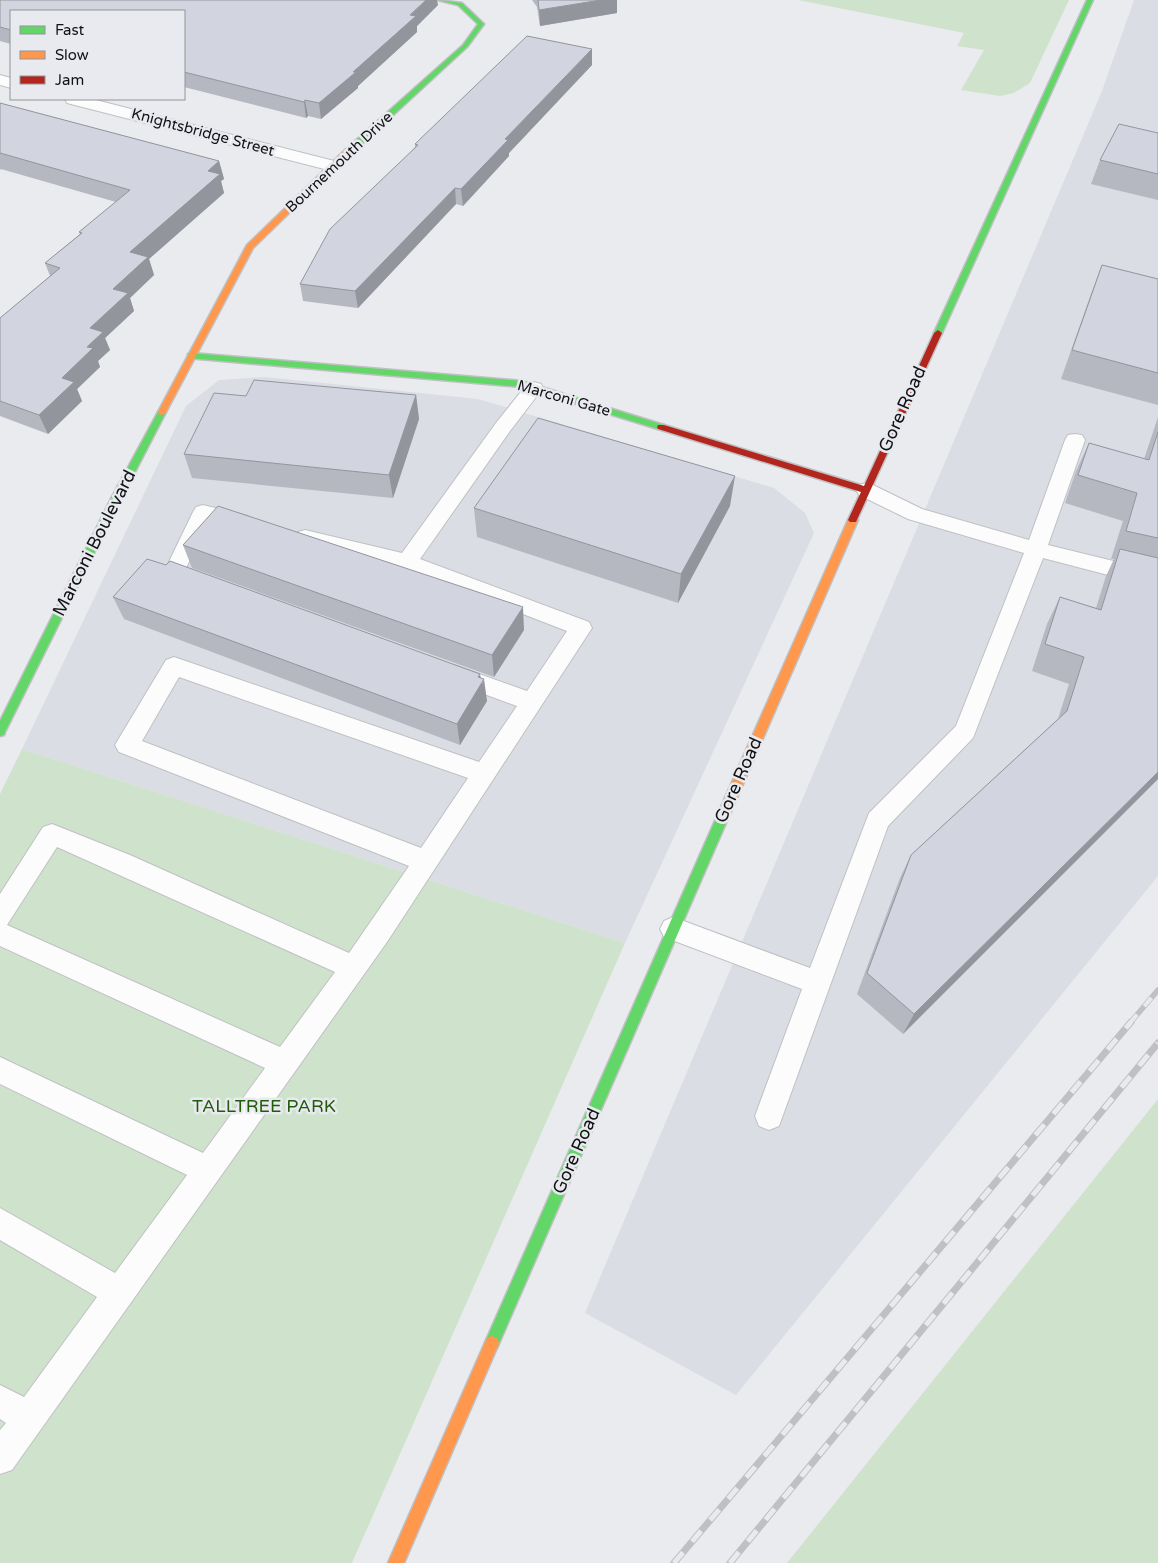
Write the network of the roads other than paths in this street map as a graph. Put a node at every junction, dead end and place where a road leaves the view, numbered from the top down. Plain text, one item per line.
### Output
1 (441, 0) edge
2 (1090, 0) edge
3 (78, 100) edge
4 (332, 166) junction
5 (191, 356) junction
6 (534, 388) junction
7 (1075, 440) dead end
8 (866, 490) junction
9 (258, 526) edge
10 (286, 533) edge
11 (1036, 549) junction
12 (407, 562) junction
13 (1158, 580) edge
14 (210, 586) edge
15 (430, 666) edge
16 (532, 702) junction
17 (0, 732) edge
18 (484, 774) junction
19 (426, 861) junction
20 (0, 916) edge
21 (673, 929) junction
22 (0, 934) edge
23 (353, 968) junction
24 (819, 983) junction
25 (285, 1063) junction
26 (0, 1070) edge
27 (769, 1116) dead end
28 (208, 1170) junction
29 (0, 1223) edge
30 (119, 1293) junction
31 (0, 1401) edge
32 (29, 1418) junction
33 (0, 1458) edge
34 (396, 1563) edge

1 - 4 street, Bournemouth Drive
2 - 8 street, Gore Road
3 - 4 street, Knightsbridge Street
4 - 5 street, Bournemouth Drive
5 - 6 street, Marconi Gate
5 - 17 street, Marconi Boulevard
6 - 8 street, Marconi Gate
6 - 12 lane
7 - 11 lane
8 - 11 lane
8 - 21 street, Gore Road
9 - 14 lane
10 - 12 lane
11 - 13 lane
11 - 24 lane
12 - 16 lane
15 - 16 lane
16 - 18 lane
18 - 19 lane
18 - 19 lane
19 - 23 lane
20 - 23 lane
21 - 24 lane
21 - 34 street, Gore Road
22 - 25 lane
23 - 25 lane
24 - 27 lane
25 - 28 lane
26 - 28 lane
28 - 30 lane
29 - 30 lane
30 - 32 lane
31 - 32 lane
32 - 33 lane

